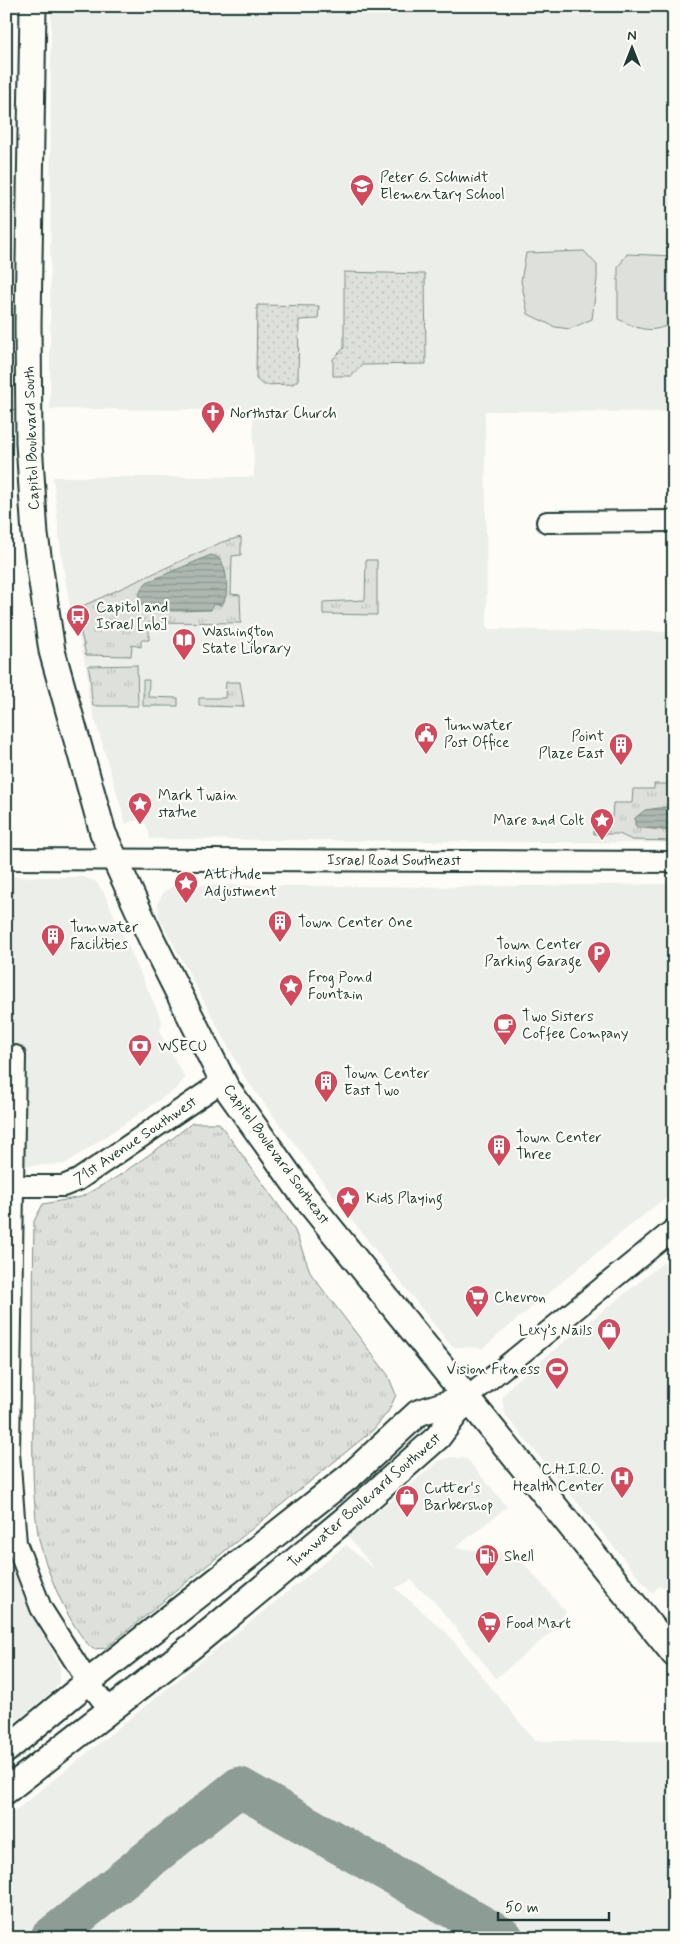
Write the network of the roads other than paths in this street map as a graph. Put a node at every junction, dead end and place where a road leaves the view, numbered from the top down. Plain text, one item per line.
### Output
1 (33, 6) edge
2 (674, 521) edge
3 (547, 522) dead end
4 (6, 859) edge
5 (115, 859) junction
6 (674, 862) edge
7 (15, 1056) dead end
8 (223, 1080) junction
9 (13, 1186) junction
10 (674, 1229) edge
11 (468, 1396) junction
12 (674, 1654) edge
13 (88, 1682) junction
14 (110, 1710) junction
15 (6, 1750) edge
16 (6, 1791) edge

1 - 5 main road, Capitol Boulevard South
2 - 3 street
4 - 5 street, Israel Road Southeast
5 - 6 street, Israel Road Southeast
5 - 8 main road, Capitol Boulevard Southeast
7 - 9 street
8 - 9 street, 71st Avenue Southwest
8 - 11 main road, Capitol Boulevard Southeast
9 - 13 street
10 - 11 street
11 - 12 main road, Capitol Boulevard Southeast
11 - 13 main road, Tumwater Boulevard Southwest
11 - 14 main road, Tumwater Boulevard Southwest
13 - 14 street
13 - 15 main road, Tumwater Boulevard Southwest
14 - 16 main road, Tumwater Boulevard Southwest

